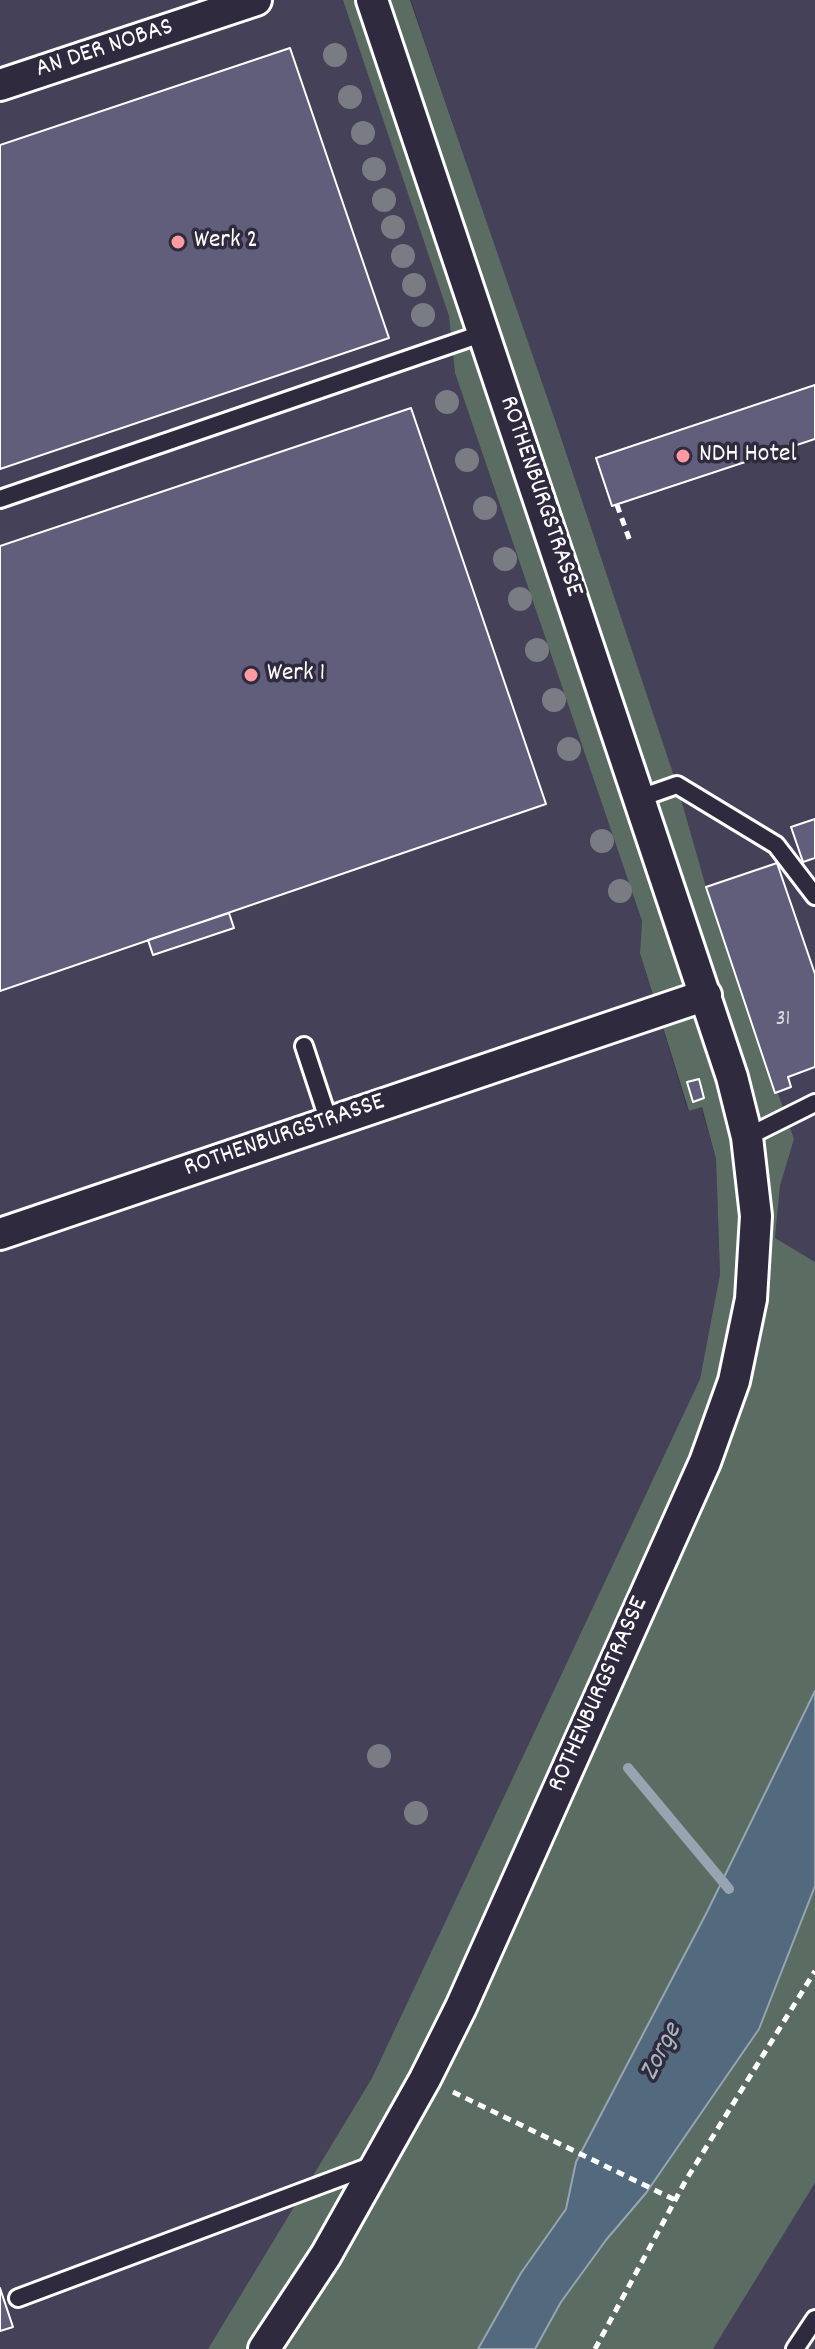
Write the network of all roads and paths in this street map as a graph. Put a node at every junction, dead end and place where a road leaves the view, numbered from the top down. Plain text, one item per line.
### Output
1 (256, 0) edge
2 (372, 0) edge
3 (0, 85) edge
4 (484, 333) junction
5 (0, 499) edge
6 (617, 505) dead end
7 (631, 544) dead end
8 (640, 798) junction
9 (815, 896) edge
10 (706, 995) junction
11 (304, 1046) dead end
12 (815, 1103) edge
13 (329, 1122) junction
14 (747, 1137) junction
15 (0, 1234) edge
16 (815, 1971) edge
17 (425, 2079) junction
18 (380, 2162) junction
19 (675, 2200) junction
20 (18, 2298) dead end
21 (815, 2319) edge
22 (264, 2349) edge
23 (595, 2349) edge
24 (795, 2349) edge

1 - 3 street, AN DER NOBAS
2 - 4 street, ROTHENBURGSTRASSE
4 - 5 lane
4 - 8 street, ROTHENBURGSTRASSE
6 - 7 path
8 - 9 lane
8 - 10 street, ROTHENBURGSTRASSE
10 - 13 street, ROTHENBURGSTRASSE
10 - 14 street, ROTHENBURGSTRASSE
11 - 13 lane
12 - 14 lane
13 - 15 street, ROTHENBURGSTRASSE
14 - 17 street, ROTHENBURGSTRASSE
16 - 19 path
17 - 18 street, ROTHENBURGSTRASSE
17 - 19 path
18 - 20 lane
18 - 22 street, ROTHENBURGSTRASSE
19 - 23 path
21 - 24 lane

